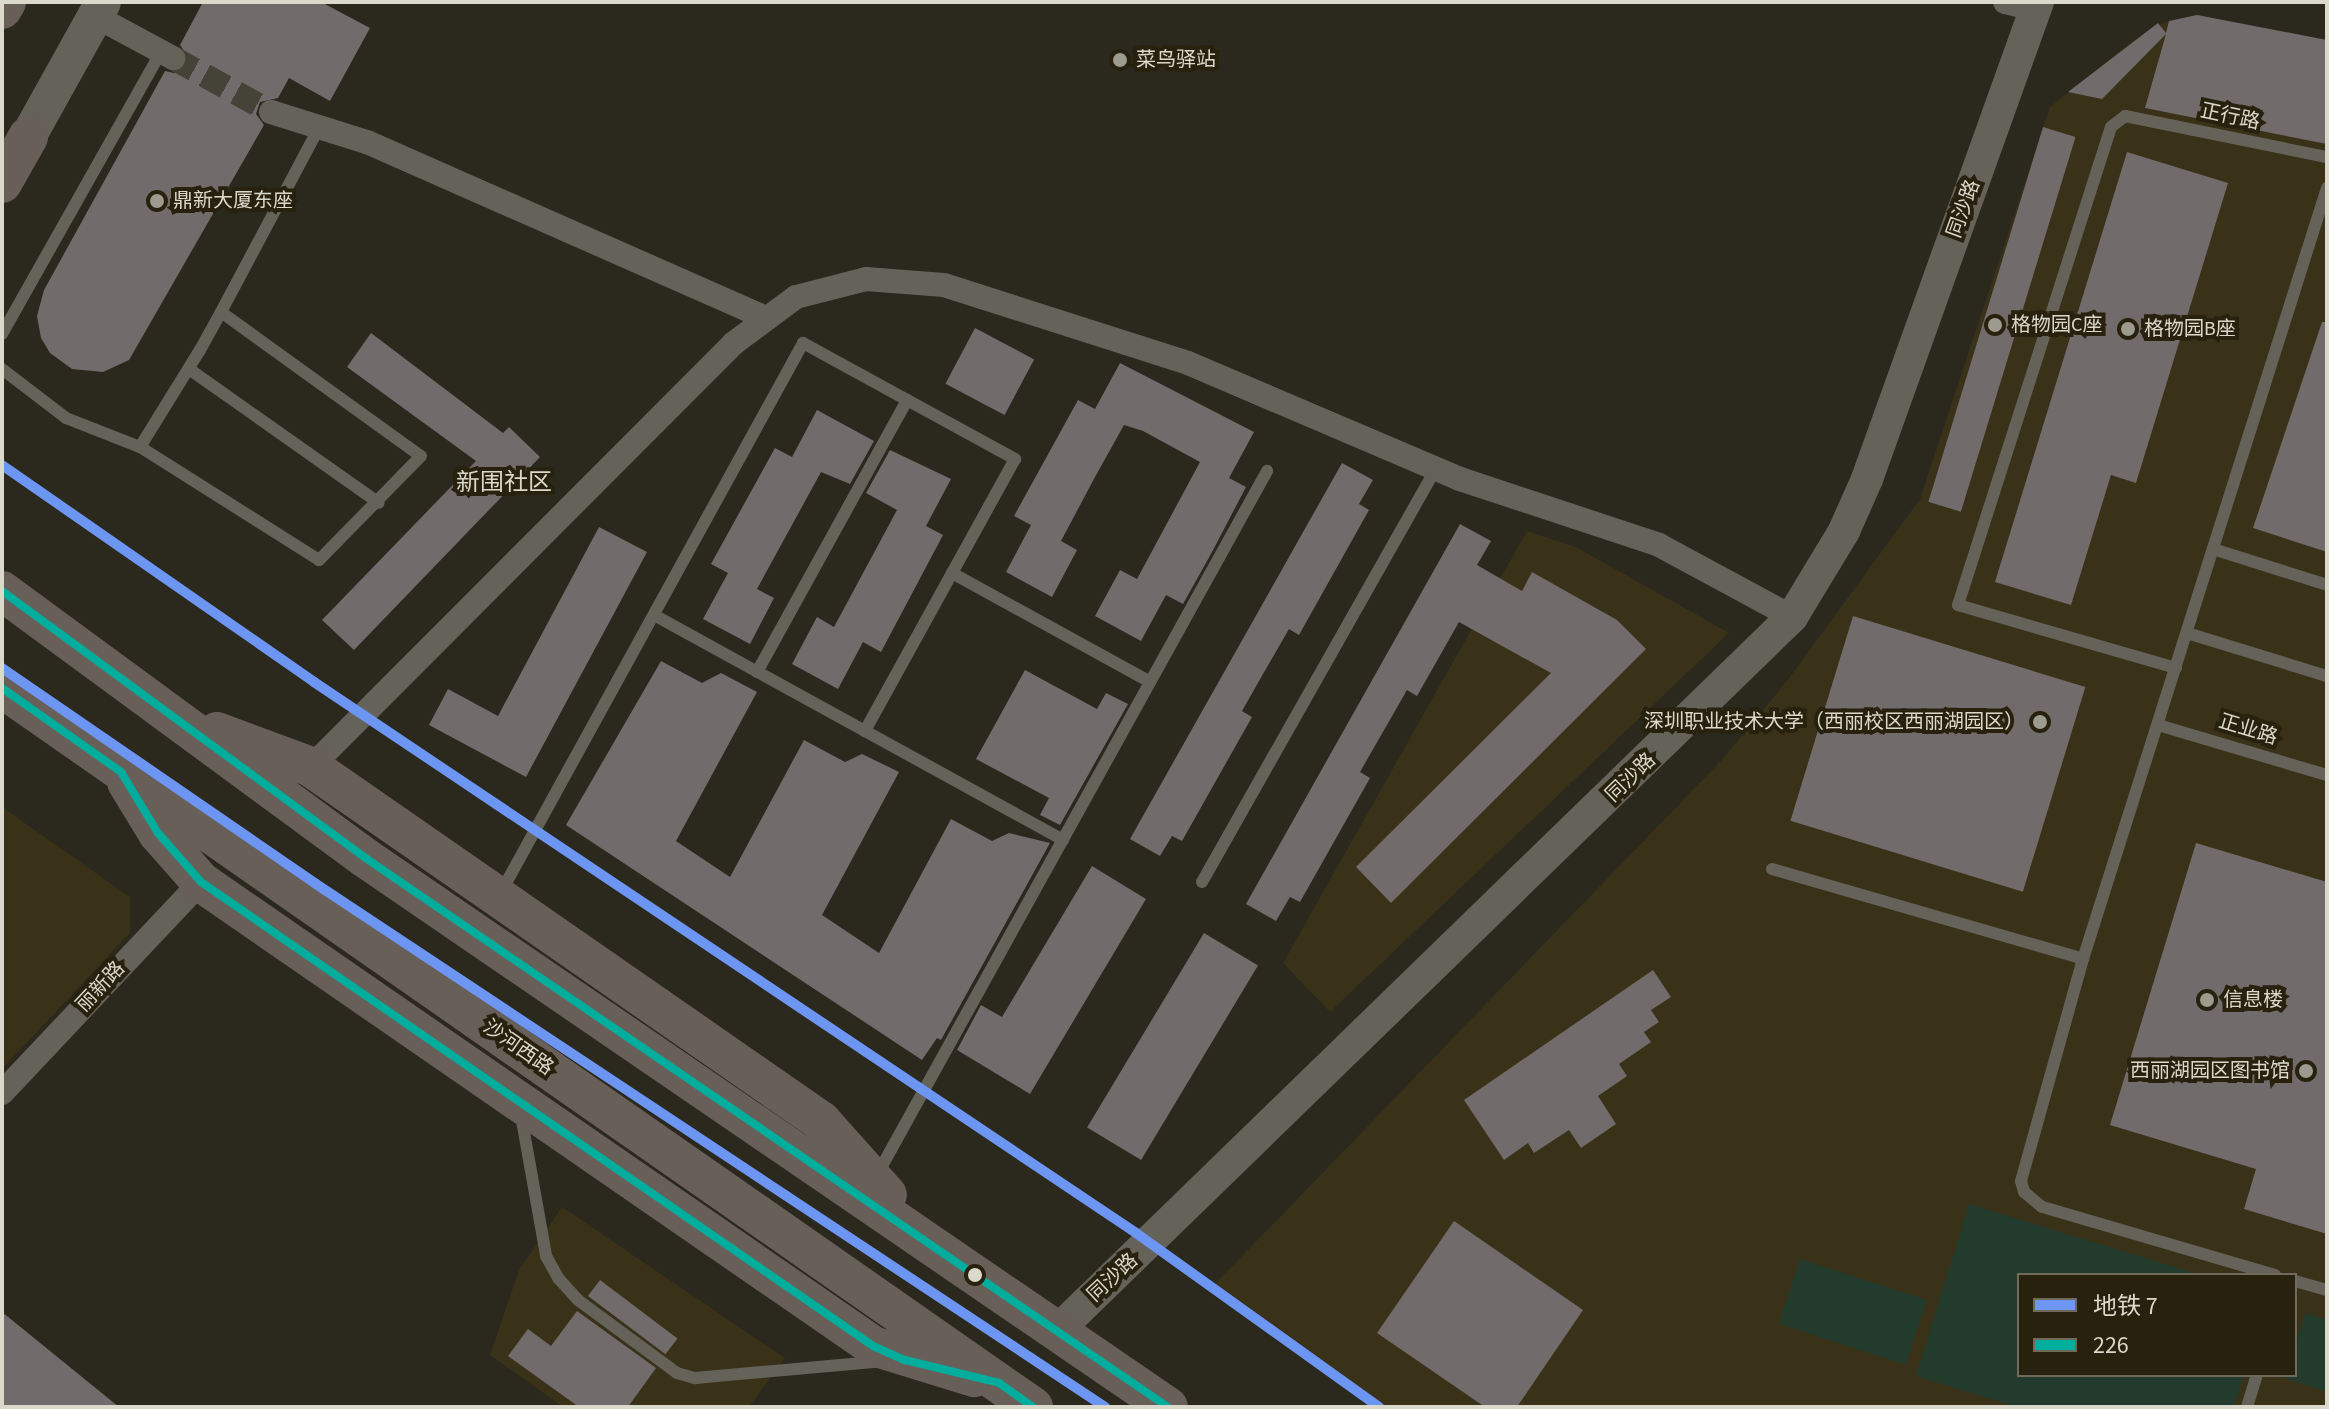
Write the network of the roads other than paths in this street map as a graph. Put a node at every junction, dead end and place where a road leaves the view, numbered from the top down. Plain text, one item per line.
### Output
1 (6, 2) edge
2 (2026, 4) edge
3 (2, 9) edge
4 (99, 9) edge
5 (167, 55) joint
6 (271, 112) tunnel mouth
7 (319, 128) junction
8 (15, 147) edge
9 (2327, 157) edge
10 (2, 183) edge
11 (2327, 188) edge
12 (221, 312) junction
13 (764, 317) junction
14 (2, 334) edge
15 (2, 369) edge
16 (189, 369) junction
17 (907, 400) junction
18 (140, 447) junction
19 (1436, 469) junction
20 (1267, 471) dead end
21 (379, 503) junction
22 (2213, 549) junction
23 (952, 573) junction
24 (2327, 585) edge
25 (2, 591) edge
26 (654, 615) junction
27 (1792, 617) junction
28 (2187, 633) junction
29 (2176, 668) junction
30 (757, 672) junction
31 (2327, 676) edge
32 (1150, 682) junction
33 (2, 688) edge
34 (161, 707) junction
35 (2158, 725) junction
36 (865, 731) junction
37 (311, 767) junction
38 (121, 772) junction
39 (2327, 775) edge
40 (1063, 840) junction
41 (1772, 869) dead end
42 (201, 882) junction
43 (1202, 882) dead end
44 (498, 897) junction
45 (2083, 959) junction
46 (2, 1093) edge
47 (517, 1094) junction
48 (874, 1181) junction
49 (930, 1243) junction
50 (2268, 1273) edge
51 (2297, 1282) edge
52 (2327, 1290) edge
53 (1058, 1330) junction
54 (905, 1360) junction
55 (2256, 1377) edge
56 (999, 1383) junction
57 (1033, 1407) edge
58 (1168, 1407) edge
59 (2247, 1407) edge

1 - 3 main road
2 - 27 street, 同沙路
4 - 5 street
4 - 8 main road
5 - 14 lane
6 - 7 street
7 - 12 lane
7 - 13 street
8 - 10 main road
9 - 29 lane, 正行路
11 - 22 lane
12 - 16 lane
12 - 21 lane
13 - 19 street
13 - 37 street
15 - 18 lane
16 - 18 lane
16 - 21 lane
17 - 23 lane
17 - 26 lane
17 - 30 lane
18 - 21 lane
19 - 27 street
19 - 43 lane
20 - 32 lane
22 - 24 lane
22 - 28 lane
23 - 32 lane
23 - 36 lane
25 - 34 main road
26 - 30 lane
26 - 44 lane
27 - 53 street, 同沙路
28 - 29 lane
28 - 31 lane
29 - 35 lane
30 - 36 lane
32 - 40 lane
33 - 38 main road, 沙河西路
34 - 37 main road
34 - 49 main road
35 - 39 lane, 正业路
35 - 45 lane
36 - 40 lane
37 - 44 main road
38 - 42 main road
38 - 56 main road, 沙河西路
40 - 48 lane
41 - 45 lane
42 - 46 street, 丽新路
42 - 47 main road
44 - 48 main road
45 - 50 lane
47 - 54 main road
47 - 54 lane
48 - 49 main road
49 - 53 main road
51 - 52 lane
53 - 58 main road
54 - 56 main road
55 - 59 lane
56 - 57 main road, 沙河西路

